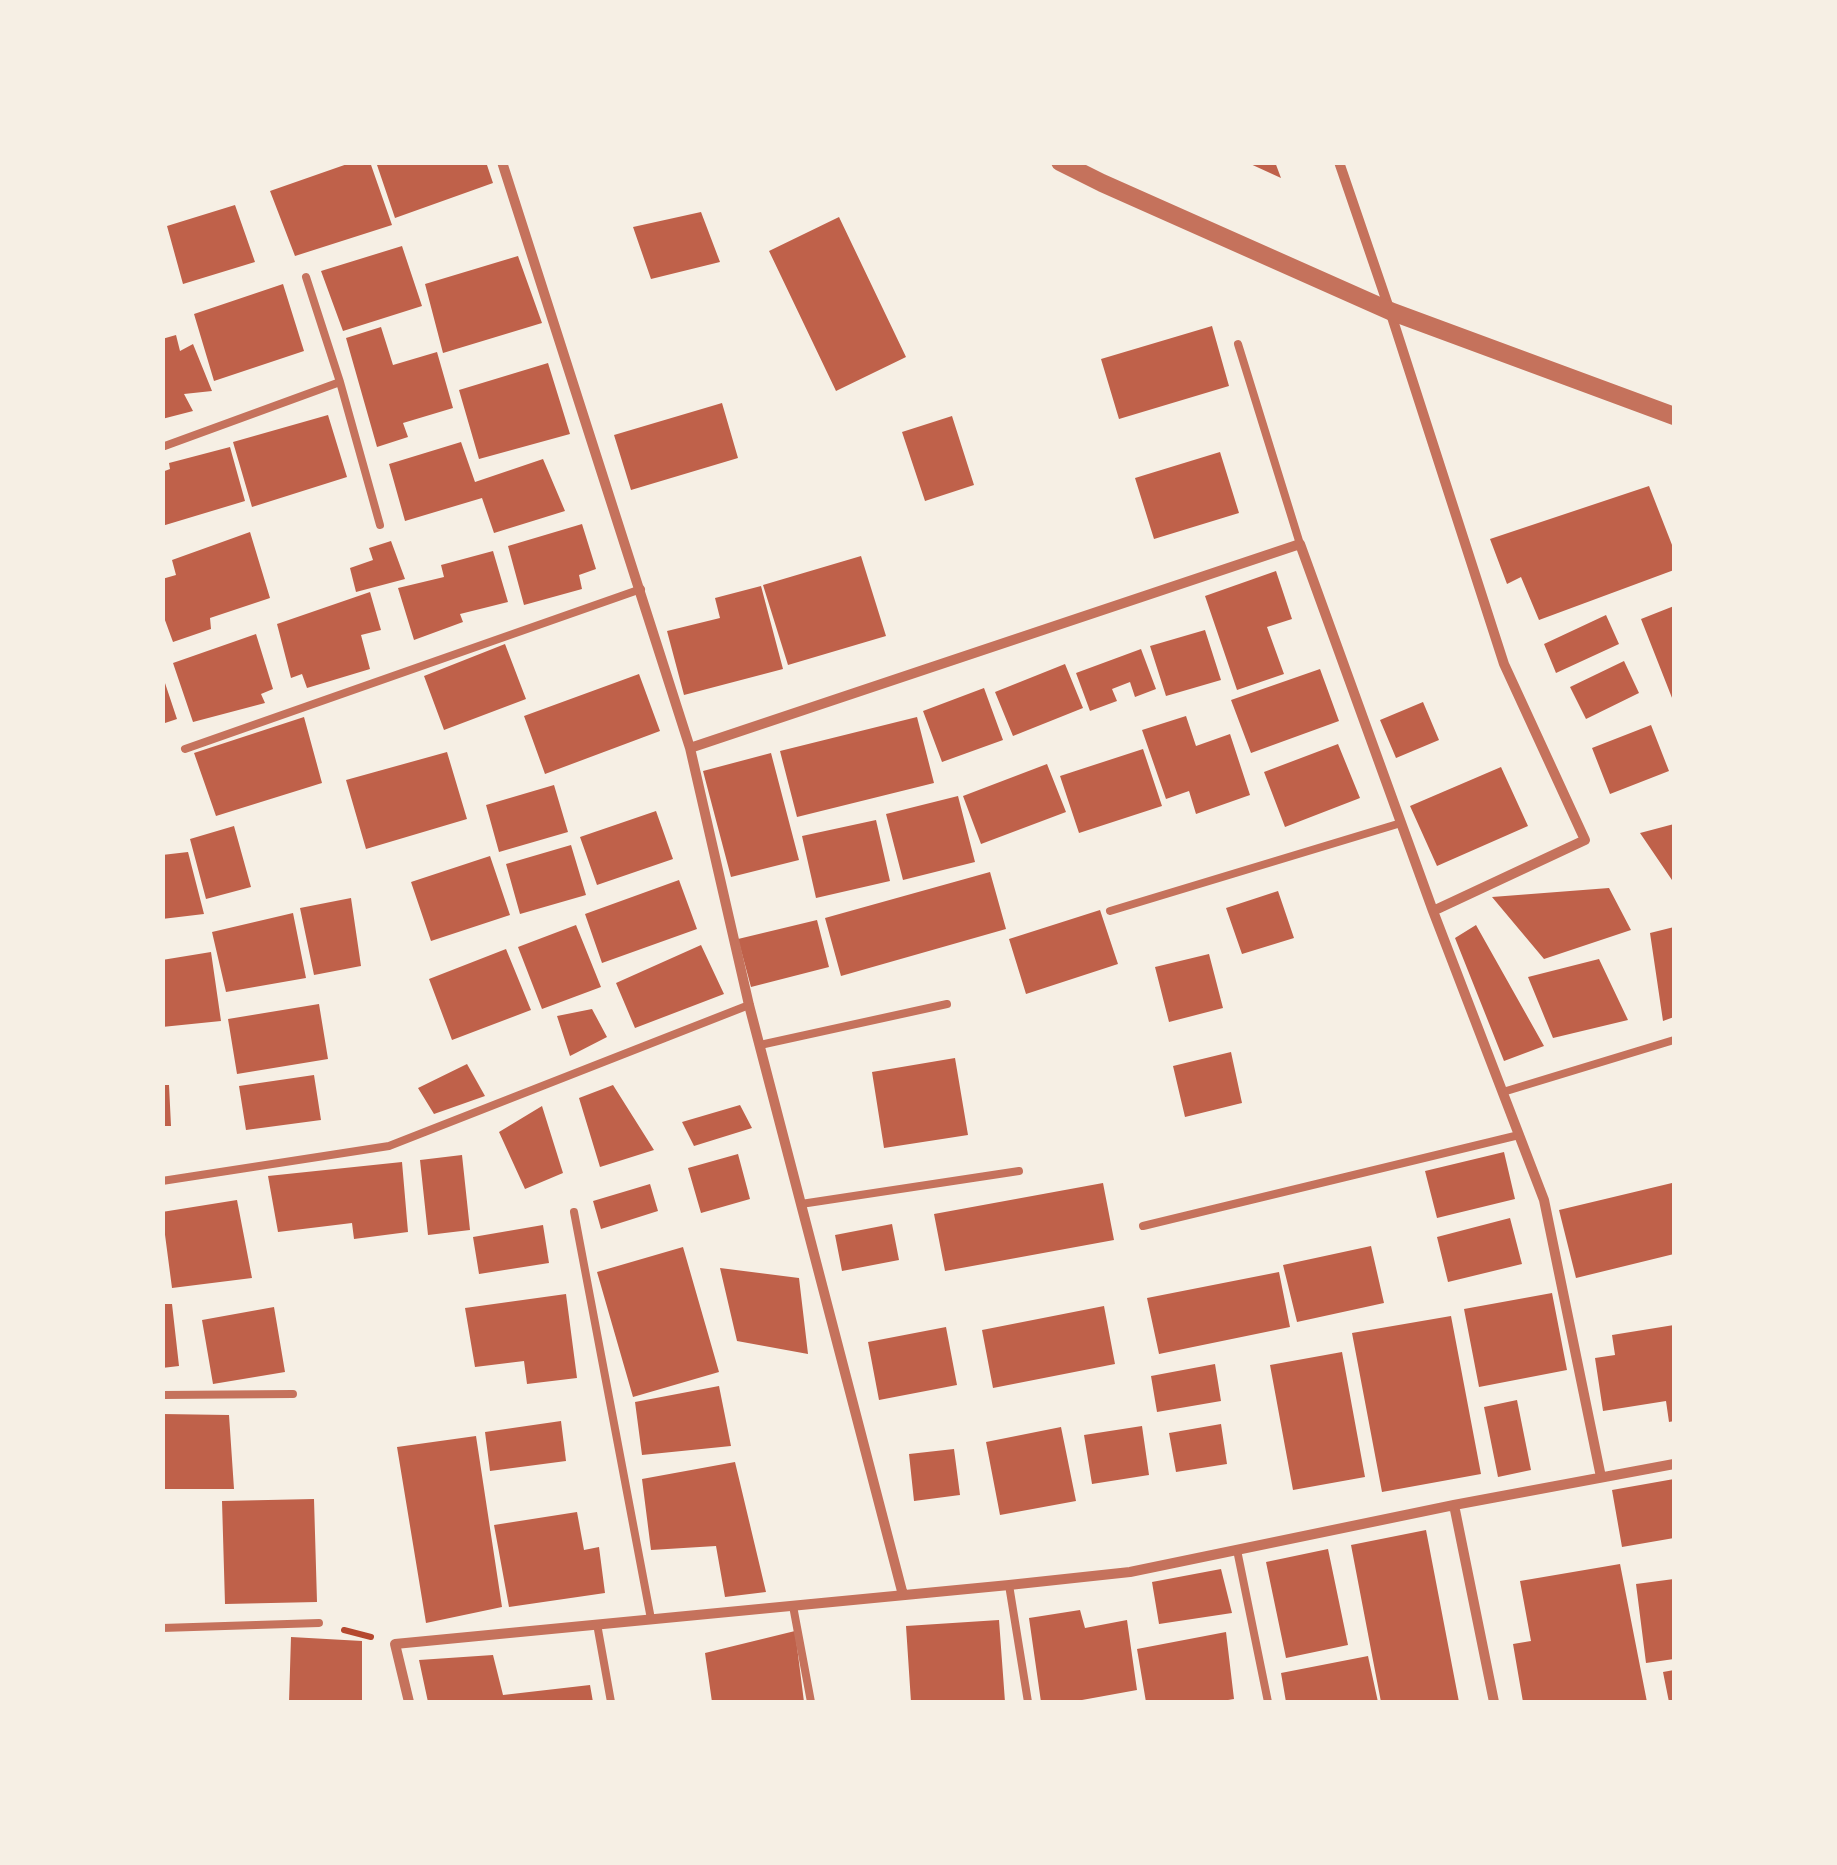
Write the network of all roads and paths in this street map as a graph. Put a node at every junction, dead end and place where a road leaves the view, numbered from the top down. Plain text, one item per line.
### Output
1 (502, 162) edge
2 (1060, 162) edge
3 (1339, 162) edge
4 (306, 277) dead end
5 (1390, 311) junction
6 (1238, 344) dead end
7 (340, 382) junction
8 (1674, 416) edge
9 (162, 446) edge
10 (380, 524) dead end
11 (1300, 544) junction
12 (641, 589) junction
13 (690, 748) junction
14 (185, 749) dead end
15 (1401, 823) junction
16 (1110, 911) dead end
17 (1433, 911) junction
18 (947, 1004) dead end
19 (749, 1005) junction
20 (1674, 1040) edge
21 (760, 1045) junction
22 (1502, 1092) junction
23 (1519, 1135) junction
24 (1019, 1171) dead end
25 (162, 1181) edge
26 (801, 1204) junction
27 (574, 1212) dead end
28 (1143, 1226) dead end
29 (293, 1394) dead end
30 (162, 1395) edge
31 (1674, 1464) edge
32 (1601, 1478) junction
33 (1454, 1505) junction
34 (1237, 1550) junction
35 (1010, 1585) junction
36 (903, 1595) junction
37 (794, 1606) junction
38 (651, 1620) junction
39 (319, 1623) joint
40 (597, 1624) junction
41 (162, 1628) edge
42 (395, 1644) junction
43 (408, 1702) edge
44 (611, 1702) edge
45 (811, 1702) edge
46 (1028, 1702) edge
47 (1268, 1702) edge
48 (1494, 1702) edge

1 - 12 street
2 - 5 street
3 - 5 street
4 - 7 lane
5 - 8 street
5 - 17 street
6 - 11 lane
7 - 9 lane
7 - 10 lane
11 - 13 street
11 - 15 street
12 - 13 street
12 - 14 lane
13 - 19 street
15 - 16 lane
15 - 17 street
17 - 22 street
18 - 21 lane
19 - 21 street
19 - 25 lane
20 - 22 lane
21 - 26 street
22 - 23 street
23 - 28 lane
23 - 32 street
24 - 26 lane
26 - 36 street
27 - 38 lane
29 - 30 lane
31 - 32 street
32 - 33 street
33 - 34 street
33 - 48 street
34 - 35 street
34 - 47 lane
35 - 36 street
35 - 46 lane
36 - 37 street
37 - 38 street
37 - 45 lane
38 - 40 street
39 - 41 lane
39 - 42 path
40 - 42 street
40 - 44 lane
42 - 43 street

